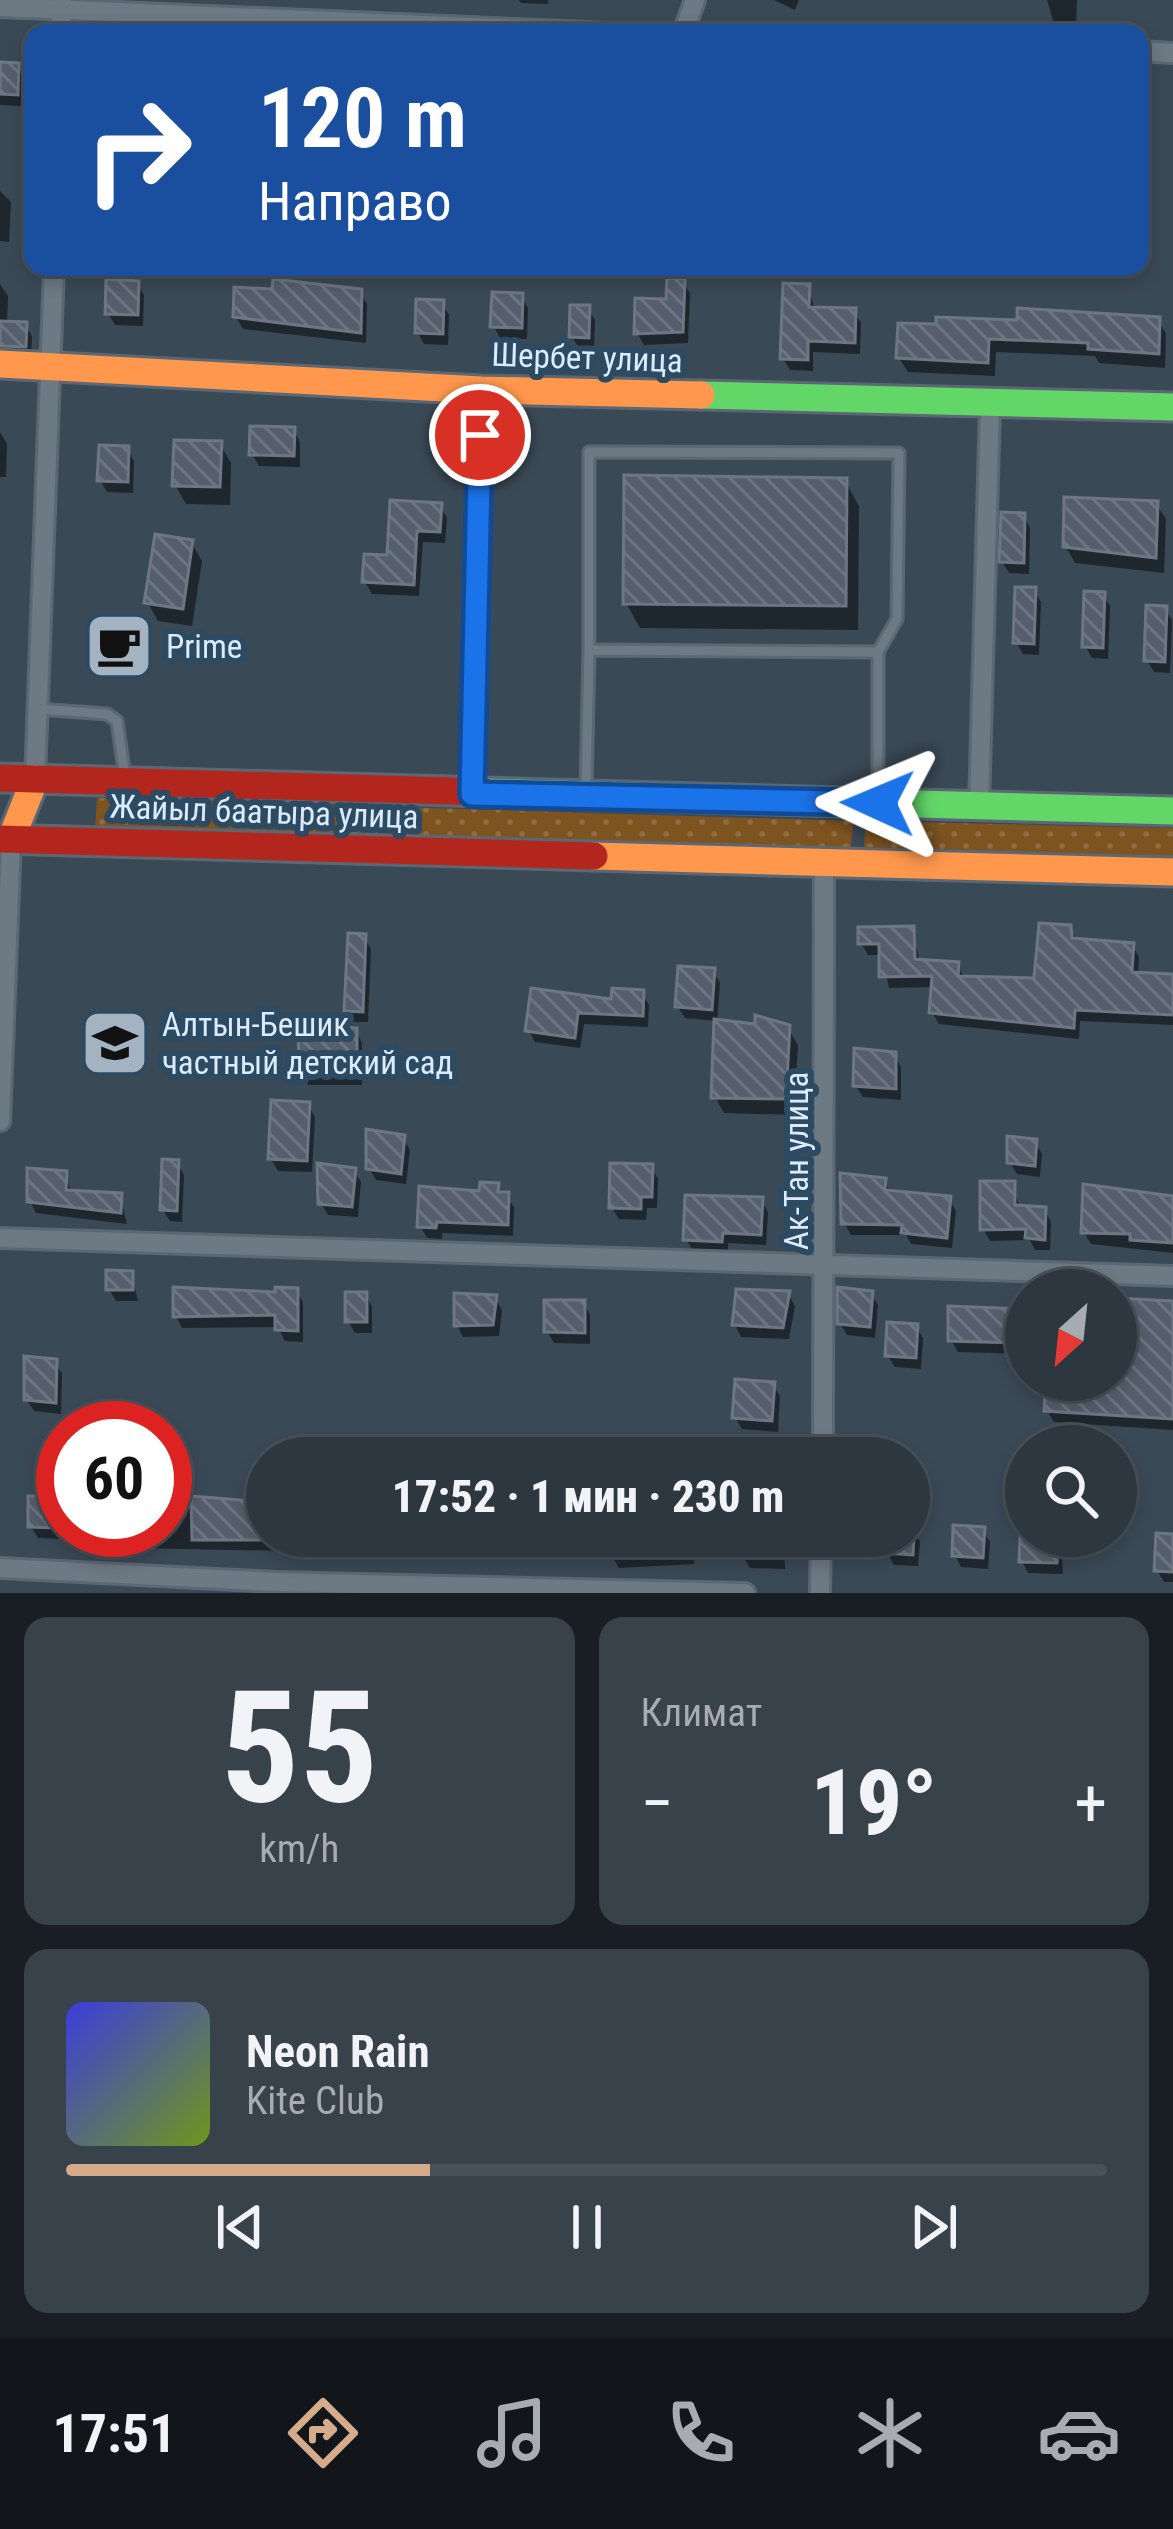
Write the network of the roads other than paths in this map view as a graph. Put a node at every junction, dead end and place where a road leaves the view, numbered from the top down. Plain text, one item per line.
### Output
1 (260, 0) edge
2 (61, 4) edge
3 (0, 8) edge
4 (249, 21) junction
5 (339, 24) edge
6 (54, 276) edge
7 (0, 364) edge
8 (51, 364) junction
9 (482, 389) junction
10 (990, 406) junction
11 (1173, 407) edge
12 (589, 650) junction
13 (878, 652) junction
14 (38, 709) junction
15 (0, 778) edge
16 (35, 779) junction
17 (125, 782) junction
18 (472, 794) junction
19 (586, 796) junction
20 (878, 803) junction
21 (979, 806) junction
22 (1173, 811) edge
23 (5, 839) edge
24 (824, 864) junction
25 (1173, 872) edge
26 (0, 1121) edge
27 (0, 1238) edge
28 (827, 1268) junction
29 (1173, 1276) edge
30 (823, 1437) edge
31 (821, 1557) edge
32 (0, 1568) edge
33 (277, 1588) edge
34 (679, 1592) edge
35 (745, 1593) edge
36 (820, 1593) edge

1 - 4 street
2 - 3 street
2 - 4 street
4 - 5 street
6 - 8 street
7 - 8 main road, Шербет улица
8 - 9 main road, Шербет улица
8 - 14 street
9 - 10 main road, Шербет улица
9 - 18 lane
10 - 11 main road, Шербет улица
10 - 21 street
12 - 13 lane
12 - 13 lane
12 - 19 lane
13 - 20 lane
14 - 16 street
14 - 17 lane
15 - 16 main road, Жайыл баатыра улица
16 - 17 main road, Жайыл баатыра улица
16 - 23 main road
17 - 18 main road, Жайыл баатыра улица
18 - 19 main road, Жайыл баатыра улица
19 - 20 main road, Жайыл баатыра улица
20 - 21 main road, Жайыл баатыра улица
21 - 22 main road, Жайыл баатыра улица
23 - 24 main road, Жайыл баатыра улица
23 - 26 street
24 - 25 main road, Жайыл баатыра улица
24 - 28 street, Ак-Тан улица
27 - 28 street
28 - 29 street
28 - 30 street, Ак-Тан улица
31 - 36 street
32 - 33 street
33 - 34 street
34 - 35 street

